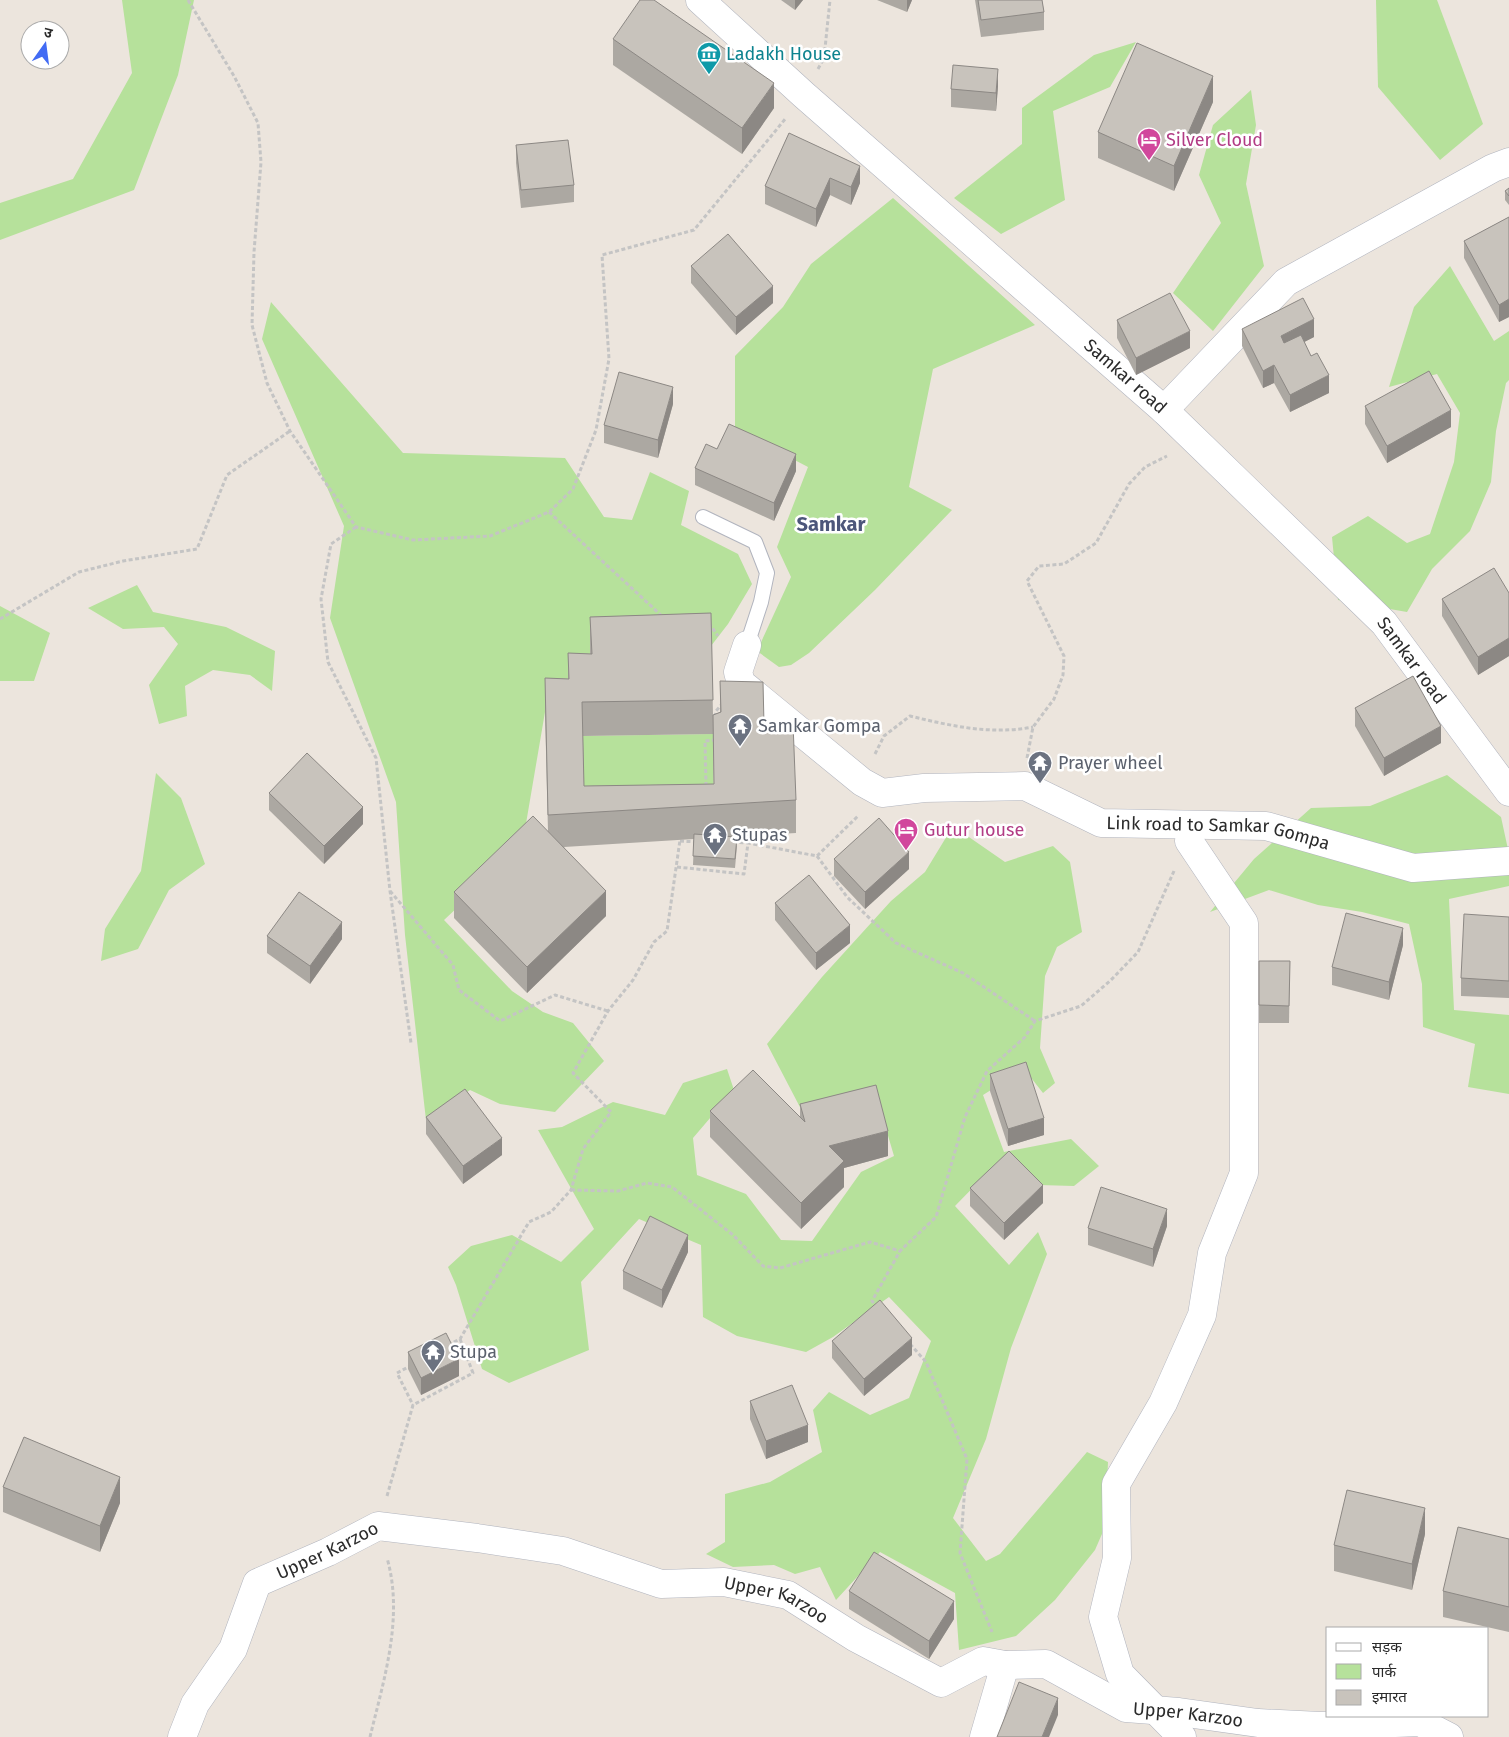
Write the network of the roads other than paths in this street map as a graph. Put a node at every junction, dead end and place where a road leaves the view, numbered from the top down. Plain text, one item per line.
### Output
1 (700, 0) edge
2 (1509, 162) edge
3 (1164, 410) junction
4 (703, 517) dead end
5 (747, 645) joint
6 (1509, 792) edge
7 (1189, 842) road end
8 (1509, 861) edge
9 (1005, 1665) junction
10 (1157, 1710) junction
11 (182, 1737) edge
12 (984, 1737) edge
13 (1182, 1737) edge
14 (1449, 1737) edge

1 - 3 street, Samkar road
2 - 3 street
3 - 6 street, Samkar road
4 - 5 lane
5 - 8 street, Link road to Samkar Gompa
7 - 10 street
9 - 10 street, Upper Karzoo
9 - 11 street, Upper Karzoo
9 - 12 street
10 - 13 street
10 - 14 street, Upper Karzoo

